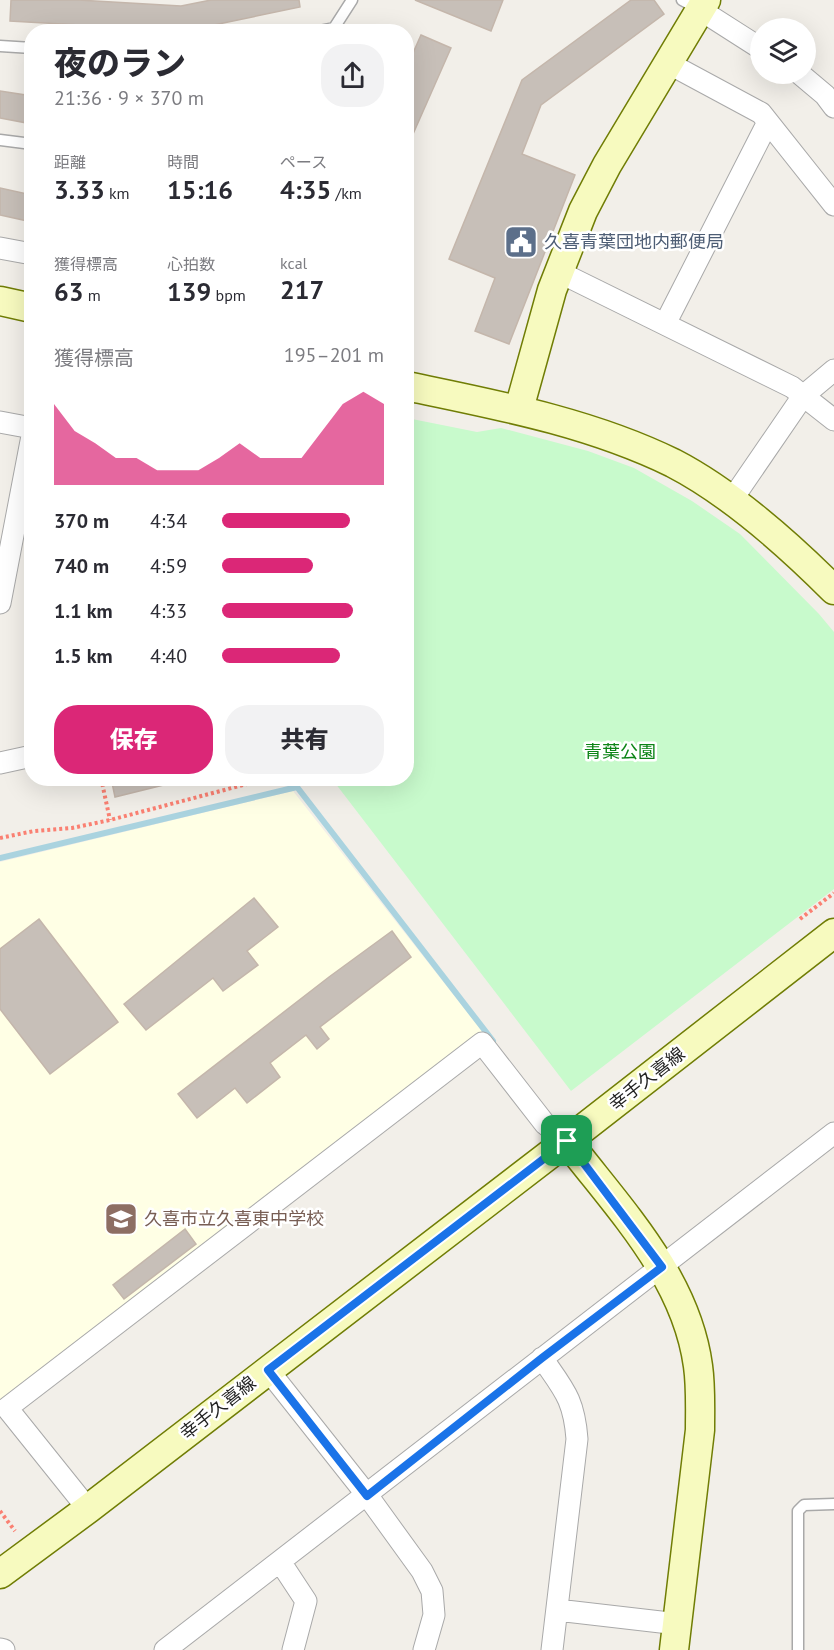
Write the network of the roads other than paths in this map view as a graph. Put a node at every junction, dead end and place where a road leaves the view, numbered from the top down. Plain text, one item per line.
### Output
1 (352, 0) edge
2 (696, 3) edge
3 (337, 24) edge
4 (750, 41) edge
5 (0, 46) edge
6 (24, 48) edge
7 (668, 63) junction
8 (812, 84) edge
9 (834, 107) edge
10 (768, 122) junction
11 (0, 140) edge
12 (24, 143) edge
13 (834, 205) edge
14 (0, 248) edge
15 (24, 252) edge
16 (559, 272) junction
17 (0, 301) edge
18 (24, 306) edge
19 (665, 324) junction
20 (834, 370) edge
21 (414, 388) edge
22 (803, 396) junction
23 (519, 410) junction
24 (834, 420) edge
25 (0, 422) edge
26 (24, 426) edge
27 (24, 478) edge
28 (731, 501) junction
29 (834, 590) edge
30 (0, 603) edge
31 (24, 758) edge
32 (0, 763) edge
33 (834, 933) edge
34 (834, 1133) edge
35 (567, 1141) junction
36 (662, 1267) junction
37 (542, 1358) junction
38 (268, 1370) junction
39 (367, 1496) junction
40 (834, 1504) edge
41 (88, 1509) junction
42 (281, 1563) junction
43 (0, 1574) edge
44 (557, 1610) junction
45 (676, 1637) edge
46 (165, 1650) edge
47 (293, 1650) edge
48 (424, 1650) edge
49 (552, 1650) edge
50 (798, 1650) edge

1 - 3 lane
2 - 4 street
2 - 7 street
5 - 6 lane
7 - 10 street
7 - 16 street
8 - 9 street
10 - 13 street
10 - 19 street
11 - 12 lane
14 - 15 street
16 - 19 street
16 - 23 street
17 - 18 street
19 - 22 street
20 - 22 street
21 - 23 street
22 - 24 street
22 - 28 street
23 - 28 street
25 - 26 street
27 - 30 street
28 - 29 street
31 - 32 street
33 - 35 street, 幸手久喜線
34 - 36 street
35 - 36 street
35 - 38 street, 幸手久喜線
35 - 41 street
36 - 37 street
36 - 45 street
37 - 39 street
37 - 44 street
38 - 39 street
38 - 41 street, 幸手久喜線
39 - 42 street
39 - 48 street
40 - 50 lane
41 - 43 street, 幸手久喜線
42 - 46 street
42 - 47 street
44 - 45 street
44 - 49 street

